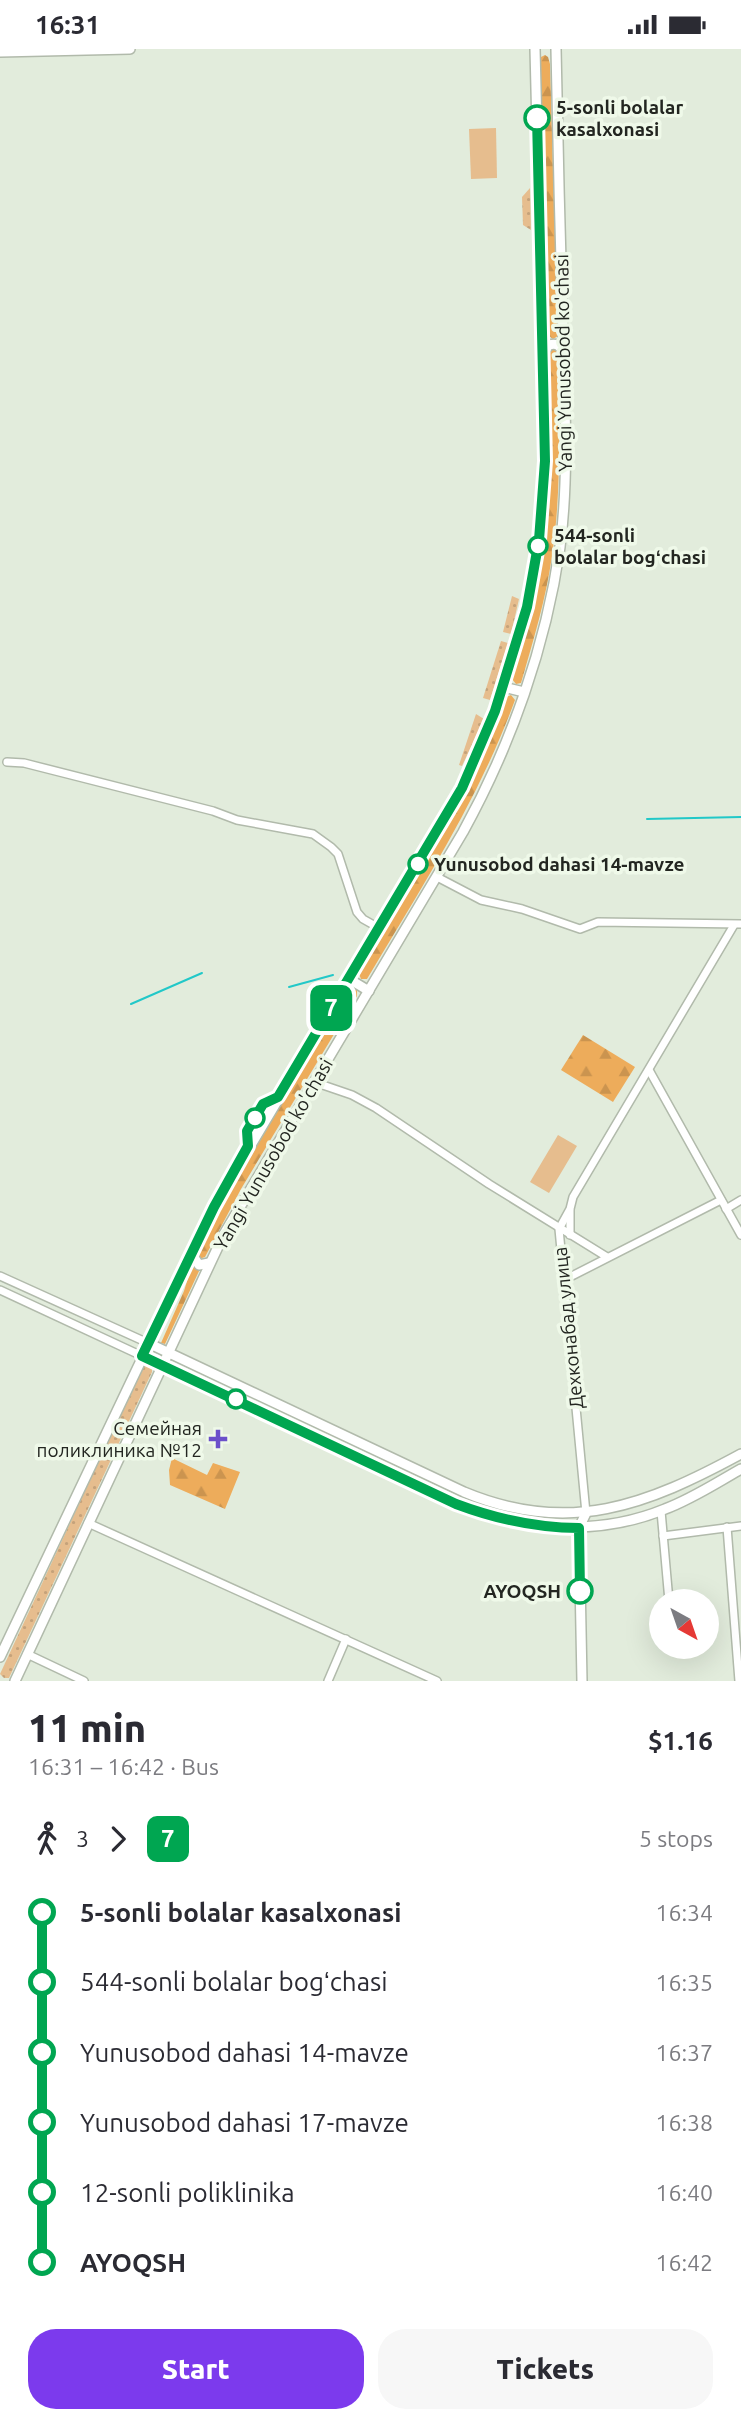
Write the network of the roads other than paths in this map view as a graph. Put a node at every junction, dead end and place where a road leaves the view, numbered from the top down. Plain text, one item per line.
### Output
1 (130, 49) edge
2 (535, 49) edge
3 (555, 49) edge
4 (80, 50) edge
5 (0, 52) edge
6 (563, 351) junction
7 (542, 353) junction
8 (503, 687) junction
9 (524, 692) junction
10 (7, 762) dead end
11 (437, 877) junction
12 (737, 924) edge
13 (379, 928) junction
14 (349, 979) junction
15 (369, 991) junction
16 (649, 1070) junction
17 (314, 1083) junction
18 (721, 1200) junction
19 (741, 1200) edge
20 (570, 1209) junction
21 (726, 1209) junction
22 (559, 1229) junction
23 (570, 1235) junction
24 (741, 1235) edge
25 (191, 1253) junction
26 (607, 1257) junction
27 (209, 1263) junction
28 (0, 1276) edge
29 (564, 1280) junction
30 (0, 1290) edge
31 (148, 1343) junction
32 (167, 1353) junction
33 (142, 1356) junction
34 (162, 1365) junction
35 (741, 1454) edge
36 (741, 1469) edge
37 (661, 1511) junction
38 (570, 1513) junction
39 (586, 1513) junction
40 (88, 1523) junction
41 (741, 1526) edge
42 (727, 1527) junction
43 (579, 1528) junction
44 (663, 1536) junction
45 (668, 1589) edge
46 (346, 1639) junction
47 (27, 1654) junction
48 (0, 1657) edge
49 (15, 1681) edge
50 (84, 1681) edge
51 (328, 1681) edge
52 (437, 1681) edge
53 (582, 1681) edge
54 (739, 1681) edge

1 - 4 main road
2 - 7 main road, Yangi Yunusobod ko'chasi
3 - 6 main road, Yangi Yunusobod ko'chasi
4 - 5 main road
6 - 7 main road
6 - 9 main road, Yangi Yunusobod ko'chasi
7 - 8 main road, Yangi Yunusobod ko'chasi
8 - 9 main road
8 - 13 main road, Yangi Yunusobod ko'chasi
9 - 11 main road, Yangi Yunusobod ko'chasi
10 - 13 street
11 - 12 street
11 - 15 main road, Yangi Yunusobod ko'chasi
12 - 16 street
13 - 14 main road, Yangi Yunusobod ko'chasi
14 - 15 main road
14 - 25 main road, Yangi Yunusobod ko'chasi
15 - 17 main road, Yangi Yunusobod ko'chasi
16 - 18 street
16 - 20 street
17 - 22 street, Дехконабад улица
17 - 27 main road, Yangi Yunusobod ko'chasi
18 - 21 street
18 - 26 street
19 - 21 street
20 - 22 street
20 - 23 street
21 - 24 street
22 - 23 street
22 - 29 street, Дехконабад улица
23 - 26 street
25 - 27 main road
25 - 31 main road, Yangi Yunusobod ko'chasi
26 - 29 street
27 - 32 main road, Yangi Yunusobod ko'chasi
28 - 31 street
29 - 39 street, Дехконабад улица
30 - 33 street
31 - 32 main road
31 - 33 main road, Yangi Yunusobod ko'chasi
32 - 34 main road, Yangi Yunusobod ko'chasi
32 - 38 main road
33 - 34 main road
33 - 48 main road, Yangi Yunusobod ko'chasi
34 - 40 main road, Yangi Yunusobod ko'chasi
34 - 43 main road
35 - 39 main road
36 - 37 main road
37 - 43 main road
37 - 44 street
38 - 39 main road
38 - 43 main road
39 - 43 main road
40 - 46 street
40 - 47 main road, Yangi Yunusobod ko'chasi
41 - 42 street
42 - 44 street
42 - 54 street
43 - 53 main road
44 - 45 street
46 - 51 street
46 - 52 street
47 - 49 main road, Yangi Yunusobod ko'chasi
47 - 50 street

